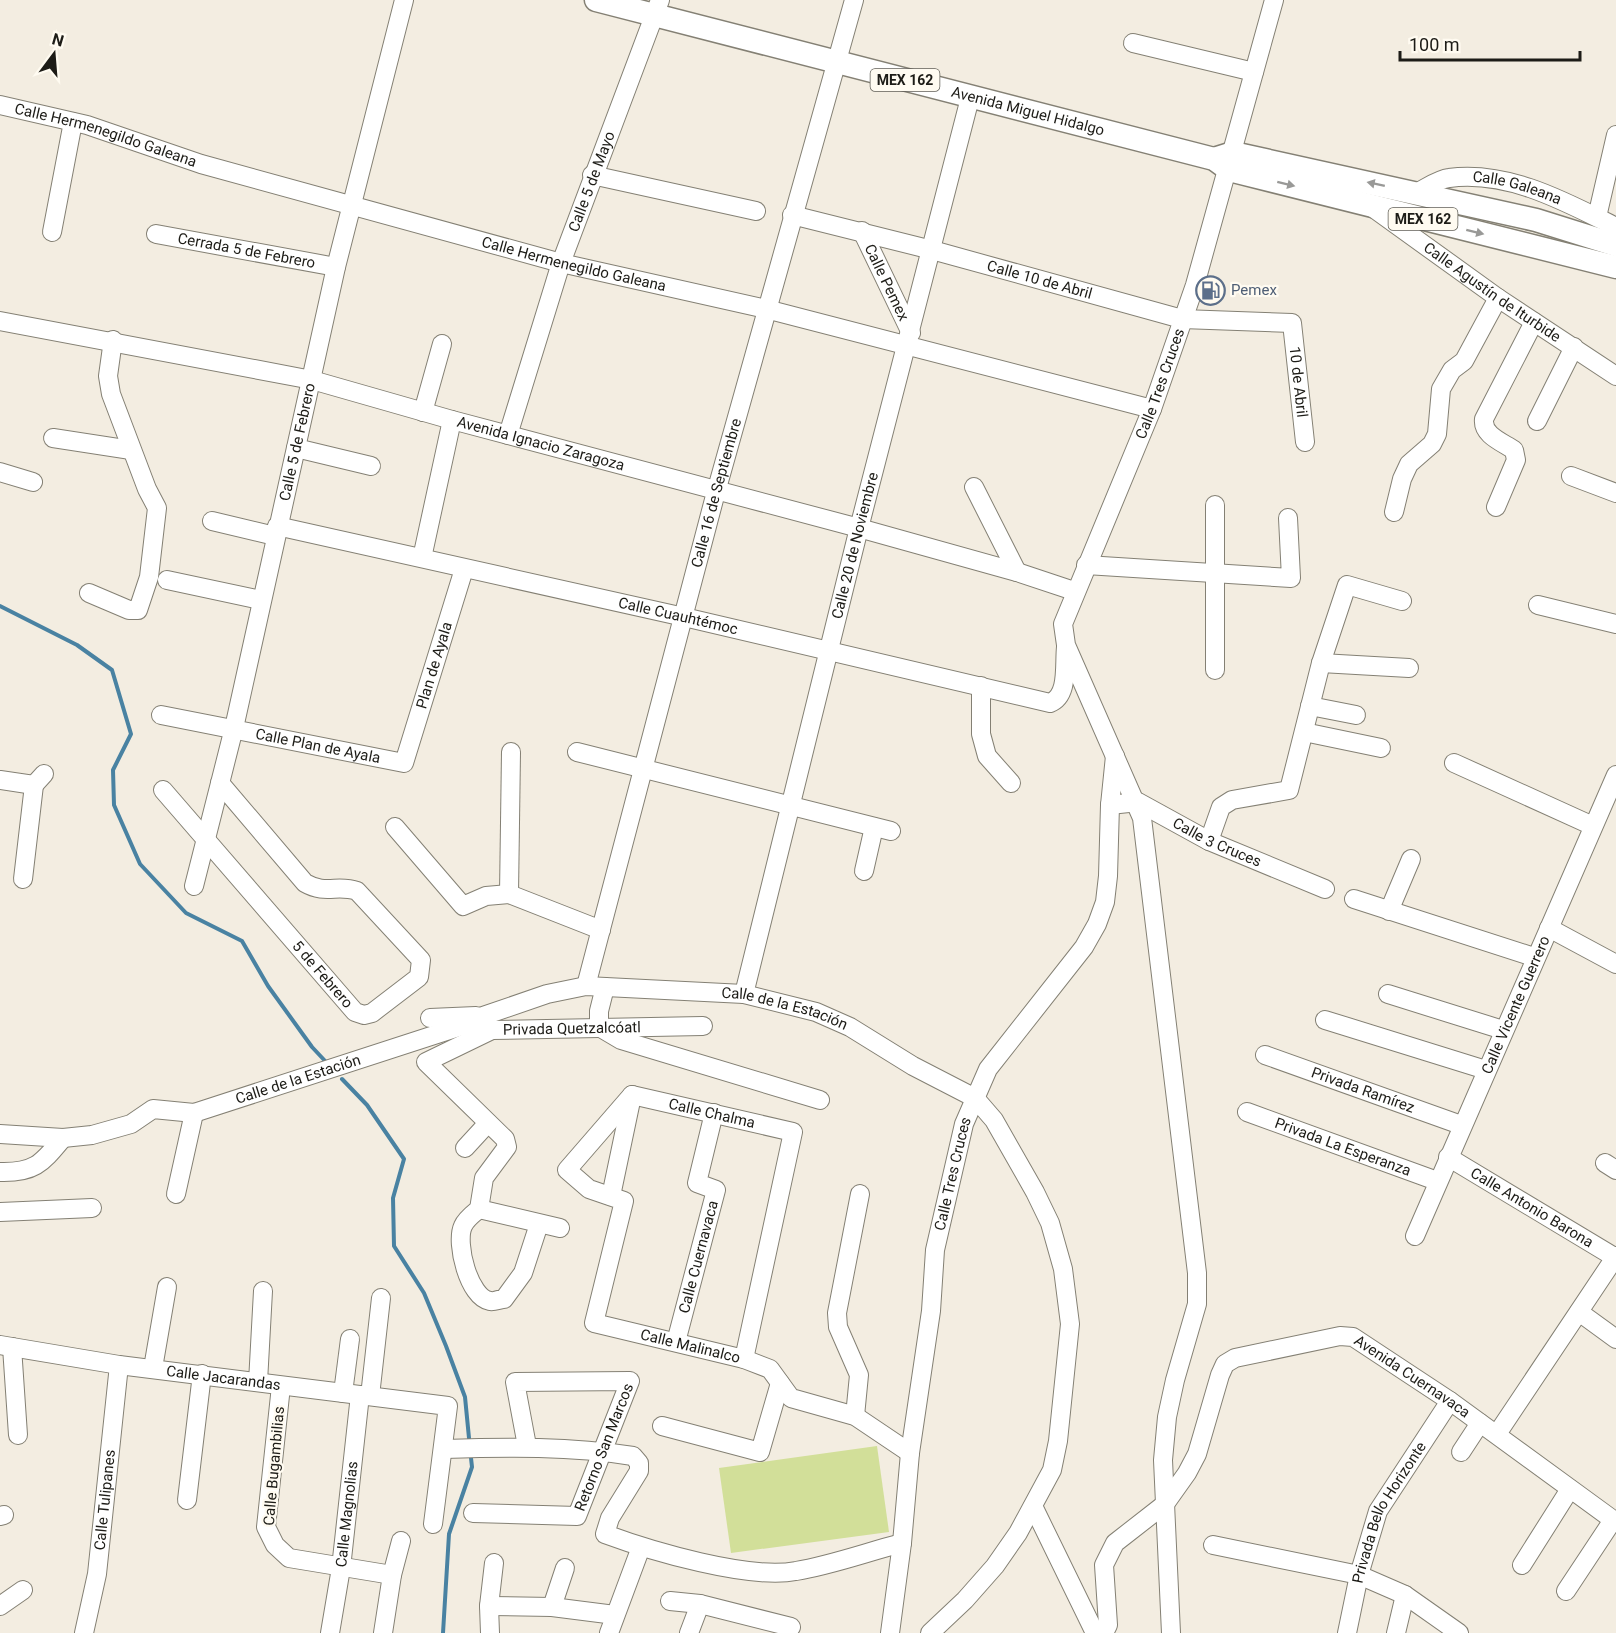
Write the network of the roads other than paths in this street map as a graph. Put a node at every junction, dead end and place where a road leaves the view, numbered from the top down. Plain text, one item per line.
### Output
1 (404, 0) edge
2 (596, 0) edge
3 (854, 0) edge
4 (1274, 0) edge
5 (657, 8) edge
6 (1133, 43) dead end
7 (836, 61) junction
8 (1254, 72) junction
9 (970, 98) junction
10 (0, 105) edge
11 (73, 122) junction
12 (1616, 135) edge
13 (1226, 161) junction
14 (592, 175) junction
15 (1531, 190) junction
16 (1416, 193) junction
17 (1369, 205) junction
18 (353, 206) junction
19 (756, 210) dead end
20 (792, 215) junction
21 (1597, 217) junction
22 (1536, 220) junction
23 (1616, 227) edge
24 (862, 231) junction
25 (52, 232) dead end
26 (156, 234) dead end
27 (1616, 245) edge
28 (932, 250) junction
29 (561, 263) junction
30 (336, 267) junction
31 (1616, 267) edge
32 (1498, 298) junction
33 (766, 309) junction
34 (1182, 319) junction
35 (0, 321) edge
36 (1534, 322) junction
37 (1292, 323) joint
38 (113, 340) junction
39 (909, 340) junction
40 (442, 344) dead end
41 (1574, 347) junction
42 (1616, 376) edge
43 (312, 380) junction
44 (1152, 409) junction
45 (423, 412) junction
46 (452, 420) junction
47 (1537, 421) dead end
48 (508, 435) junction
49 (53, 438) dead end
50 (1305, 442) dead end
51 (296, 448) junction
52 (131, 450) junction
53 (371, 466) dead end
54 (0, 472) edge
55 (1571, 476) dead end
56 (33, 482) dead end
57 (974, 487) dead end
58 (716, 492) junction
59 (1616, 493) edge
60 (1215, 505) dead end
61 (1496, 507) dead end
62 (1394, 512) dead end
63 (1288, 518) dead end
64 (212, 521) dead end
65 (859, 528) junction
66 (276, 531) junction
67 (422, 558) junction
68 (1086, 565) junction
69 (464, 569) junction
70 (1017, 572) junction
71 (1214, 573) junction
72 (167, 580) dead end
73 (1074, 591) junction
74 (89, 593) dead end
75 (261, 600) junction
76 (1402, 601) dead end
77 (1538, 605) dead end
78 (684, 616) junction
79 (1616, 624) edge
80 (1066, 645) joint
81 (830, 651) junction
82 (1321, 663) junction
83 (1409, 668) dead end
84 (1215, 670) dead end
85 (1072, 679) junction
86 (981, 686) junction
87 (1310, 706) junction
88 (161, 715) dead end
89 (1356, 715) dead end
90 (234, 728) junction
91 (1304, 732) junction
92 (1382, 748) dead end
93 (511, 752) dead end
94 (577, 753) dead end
95 (1115, 756) junction
96 (404, 763) joint
97 (1454, 763) dead end
98 (644, 768) junction
99 (0, 780) edge
100 (220, 783) junction
101 (1011, 783) dead end
102 (1614, 784) edge
103 (163, 790) dead end
104 (1138, 802) junction
105 (792, 805) junction
106 (1110, 805) junction
107 (1593, 826) junction
108 (395, 827) dead end
109 (205, 837) junction
110 (1209, 841) junction
111 (1412, 859) dead end
112 (864, 871) dead end
113 (23, 879) dead end
114 (194, 886) dead end
115 (1325, 890) dead end
116 (509, 894) junction
117 (1354, 899) dead end
118 (1389, 910) junction
119 (1549, 928) junction
120 (601, 930) junction
121 (1534, 957) junction
122 (1616, 964) edge
123 (586, 986) junction
124 (605, 987) junction
125 (744, 994) junction
126 (1388, 994) dead end
127 (483, 1016) junction
128 (430, 1018) dead end
129 (1325, 1020) dead end
130 (703, 1026) dead end
131 (599, 1027) junction
132 (515, 1029) junction
133 (1503, 1030) junction
134 (1265, 1055) dead end
135 (1486, 1070) junction
136 (632, 1095) junction
137 (975, 1098) junction
138 (820, 1100) dead end
139 (1247, 1112) dead end
140 (194, 1113) junction
141 (714, 1113) junction
142 (488, 1123) junction
143 (1461, 1125) junction
144 (0, 1134) edge
145 (63, 1138) junction
146 (465, 1148) dead end
147 (1448, 1157) junction
148 (0, 1172) edge
149 (1437, 1181) junction
150 (176, 1194) dead end
151 (860, 1194) dead end
152 (611, 1196) junction
153 (92, 1208) dead end
154 (479, 1209) junction
155 (0, 1212) edge
156 (539, 1224) junction
157 (560, 1228) dead end
158 (1415, 1236) dead end
159 (1616, 1257) edge
160 (167, 1287) dead end
161 (262, 1291) dead end
162 (381, 1298) dead end
163 (1579, 1312) junction
164 (350, 1339) dead end
165 (1616, 1339) edge
166 (676, 1342) junction
167 (6, 1346) edge
168 (744, 1359) junction
169 (119, 1365) junction
170 (153, 1368) junction
171 (202, 1374) junction
172 (258, 1382) junction
173 (780, 1383) junction
174 (281, 1386) junction
175 (357, 1394) junction
176 (1450, 1401) junction
177 (855, 1416) junction
178 (1480, 1423) junction
179 (662, 1426) dead end
180 (1497, 1434) junction
181 (18, 1435) dead end
182 (527, 1446) junction
183 (444, 1449) junction
184 (603, 1451) junction
185 (1461, 1452) dead end
186 (910, 1454) junction
187 (1570, 1489) junction
188 (187, 1500) dead end
189 (1165, 1504) junction
190 (1033, 1506) junction
191 (473, 1513) dead end
192 (1615, 1521) edge
193 (433, 1524) dead end
194 (401, 1541) dead end
195 (902, 1543) junction
196 (1213, 1545) dead end
197 (641, 1547) junction
198 (494, 1563) dead end
199 (1522, 1565) dead end
200 (341, 1568) junction
201 (565, 1568) dead end
202 (392, 1575) junction
203 (1359, 1575) junction
204 (22, 1590) dead end
205 (1566, 1591) dead end
206 (1405, 1595) junction
207 (670, 1600) dead end
208 (700, 1604) junction
209 (0, 1606) edge
210 (489, 1606) junction
211 (552, 1607) junction
212 (615, 1615) junction
213 (791, 1628) dead end
214 (84, 1633) edge
215 (330, 1633) edge
216 (383, 1633) edge
217 (490, 1633) edge
218 (609, 1633) edge
219 (689, 1633) edge
220 (889, 1633) edge
221 (930, 1633) edge
222 (1095, 1633) edge
223 (1104, 1633) edge
224 (1171, 1633) edge
225 (1347, 1633) edge
226 (1396, 1633) edge
227 (1459, 1633) edge

1 - 18 street, Calle 5 de Febrero
2 - 5 main road, Avenida Miguel Hidalgo / MEX 162
3 - 7 street, Calle 16 de Septiembre
4 - 8 street, Calle Tres Cruces
5 - 7 main road, Avenida Miguel Hidalgo / MEX 162
5 - 14 street, Calle 5 de Mayo
6 - 8 street
7 - 9 main road, Avenida Miguel Hidalgo / MEX 162
7 - 20 street, Calle 16 de Septiembre
8 - 13 street, Calle Tres Cruces
9 - 13 main road, Avenida Miguel Hidalgo / MEX 162
9 - 28 street, Calle 20 de Noviembre
10 - 11 street, Calle Hermenegildo Galeana
11 - 18 street, Calle Hermenegildo Galeana
11 - 25 street
12 - 21 street
16 -> 13 main road, Avenida Miguel Hidalgo / MEX 162
13 -> 17 main road, Avenida Miguel Hidalgo / MEX 162
13 - 34 street, Calle Tres Cruces
14 - 19 street
14 - 29 street, Calle 5 de Mayo
15 - 16 street, Calle Galeana
15 - 21 street, Calle Galeana
15 - 22 street
16 - 22 main road, Avenida Miguel Hidalgo / MEX 162
17 -> 31 main road, Avenida Miguel Hidalgo / MEX 162
17 - 32 street, Calle Agustín de Iturbide
18 - 29 street, Calle Hermenegildo Galeana
18 - 30 street, Calle 5 de Febrero
20 - 24 street, Calle 10 de Abril
20 - 33 street, Calle 16 de Septiembre
21 - 23 street, Calle Galeana
22 - 27 main road, Avenida Miguel Hidalgo / MEX 162
24 - 28 street, Calle 10 de Abril
24 - 39 street, Calle Pemex
26 - 30 street, Cerrada 5 de Febrero
28 - 34 street, Calle 10 de Abril
28 - 39 street, Calle 20 de Noviembre
29 - 33 street, Calle Hermenegildo Galeana
29 - 48 street, Calle 5 de Mayo
30 - 43 street, Calle 5 de Febrero
32 - 36 street, Calle Agustín de Iturbide
32 - 62 street
33 - 39 street, Calle Hermenegildo Galeana
33 - 58 street, Calle 16 de Septiembre
34 - 37 street, Calle 10 de Abril
34 - 44 street, Calle Tres Cruces
35 - 38 street, Avenida Ignacio Zaragoza
36 - 41 street, Calle Agustín de Iturbide
36 - 61 street
37 - 50 street, 10 de Abril
38 - 43 street, Avenida Ignacio Zaragoza
38 - 52 street
39 - 44 street, Calle Hermenegildo Galeana
39 - 65 street, Calle 20 de Noviembre
40 - 45 street
41 - 42 street, Calle Agustín de Iturbide
41 - 47 street
43 - 45 street, Avenida Ignacio Zaragoza
43 - 51 street, Calle 5 de Febrero
44 - 68 street, Calle Tres Cruces
45 - 46 street, Avenida Ignacio Zaragoza
46 - 48 street, Avenida Ignacio Zaragoza
46 - 67 street
48 - 58 street, Avenida Ignacio Zaragoza
49 - 52 street
51 - 53 street
51 - 66 street, Calle 5 de Febrero
52 - 74 street
54 - 56 street
55 - 59 street
57 - 70 street
58 - 65 street, Avenida Ignacio Zaragoza
58 - 78 street, Calle 16 de Septiembre
60 - 71 street
63 - 71 street
64 - 66 street, Calle Cuauhtémoc
65 - 70 street, Avenida Ignacio Zaragoza
65 - 81 street, Calle 20 de Noviembre
66 - 67 street, Calle Cuauhtémoc
66 - 75 street, Calle 5 de Febrero
67 - 69 street, Calle Cuauhtémoc
68 - 71 street
68 - 73 street, Calle Tres Cruces
69 - 78 street, Calle Cuauhtémoc
69 - 96 street, Plan de Ayala
70 - 73 street, Avenida Ignacio Zaragoza
71 - 84 street
72 - 75 street
73 - 80 street, Calle Tres Cruces
75 - 90 street, Calle 5 de Febrero
76 - 82 street
77 - 79 street
78 - 81 street, Calle Cuauhtémoc
78 - 98 street, Calle 16 de Septiembre
80 - 85 street, Calle Cuauhtémoc
81 - 86 street, Calle Cuauhtémoc
81 - 105 street, Calle 20 de Noviembre
82 - 83 street
82 - 87 street
85 - 86 street, Calle Cuauhtémoc
85 - 95 street, Calle Tres Cruces
86 - 101 street
87 - 89 street
87 - 91 street
88 - 90 street, Calle Plan de Ayala
90 - 96 street, Calle Plan de Ayala
90 - 100 street, Calle 5 de Febrero
91 - 92 street
91 - 110 street
93 - 116 street
94 - 98 street
95 - 104 street, Calle Tres Cruces
95 - 106 street, Calle Tres Cruces
97 - 107 street
98 - 105 street
98 - 120 street, Calle 16 de Septiembre
99 - 113 street
100 - 109 street, Calle 5 de Febrero
100 - 109 street, 5 de Febrero
102 - 107 street, Calle Vicente Guerrero
103 - 109 street, 5 de Febrero
104 - 106 street
104 - 110 street, Calle 3 Cruces
104 - 189 street, Calle Tres Cruces
105 - 112 street
105 - 125 street, Calle 20 de Noviembre
106 - 137 street, Calle Tres Cruces
107 - 119 street, Calle Vicente Guerrero
108 - 116 street
109 - 114 street, Calle 5 de Febrero
110 - 115 street, Calle 3 Cruces
111 - 118 street
116 - 120 street
117 - 118 street
118 - 121 street
119 - 121 street, Calle Vicente Guerrero
119 - 122 street
120 - 123 street, Calle 16 de Septiembre
121 - 133 street, Calle Vicente Guerrero
123 - 124 street, Calle de la Estación
123 - 127 street, Calle de la Estación
124 - 125 street, Calle de la Estación
124 - 131 street
125 - 137 street, Calle de la Estación
126 - 133 street
127 - 128 street
127 - 132 street
127 - 140 street, Calle de la Estación
129 - 135 street
130 - 131 street, Privada Quetzalcóatl
131 - 132 street, Privada Quetzalcóatl
131 - 138 street
132 - 142 street, Privada Quetzalcóatl
133 - 135 street, Calle Vicente Guerrero
134 - 143 street, Privada Ramírez
135 - 143 street, Calle Vicente Guerrero
136 - 141 street, Calle Chalma
136 - 152 street
136 - 152 street
137 - 186 street, Calle Tres Cruces
137 - 190 street, Calle de la Estación
139 - 149 street, Privada La Esperanza
140 - 145 street, Calle de la Estación
140 - 150 street
141 - 166 street, Calle Cuernavaca
141 - 168 street, Calle Chalma
142 - 146 street
142 - 154 street, Privada Quetzalcóatl
143 - 147 street, Calle Vicente Guerrero
144 - 145 street, Calle de la Estación
145 - 148 street
147 - 149 street, Calle Vicente Guerrero
147 - 159 street, Calle Antonio Barona
149 - 158 street, Calle Vicente Guerrero
151 - 177 street
152 - 166 street, Calle Malinalco
153 - 155 street
154 - 156 street
154 - 156 street
156 - 157 street
159 - 163 street
160 - 170 street
161 - 172 street
162 - 175 street
163 - 165 street
163 - 180 street
164 - 175 street
166 - 168 street, Calle Malinalco
167 - 169 street, Calle Jacarandas
167 - 181 street
168 - 173 street, Calle Malinalco
169 - 170 street, Calle Jacarandas
169 - 214 street, Calle Tulipanes
170 - 171 street, Calle Jacarandas
171 - 172 street, Calle Jacarandas
171 - 188 street
172 - 174 street, Calle Jacarandas
173 - 177 street, Calle Malinalco
173 - 179 street
174 - 175 street, Calle Jacarandas
174 - 200 street, Calle Bugambilias
175 - 183 street, Calle Jacarandas
175 - 200 street, Calle Magnolias
176 - 178 street, Avenida Cuernavaca
176 - 189 street, Avenida Cuernavaca
176 - 203 street, Privada Bello Horizonte
177 - 186 street, Calle Malinalco
178 - 180 street, Avenida Cuernavaca
178 - 185 street
180 - 187 street, Avenida Cuernavaca
182 - 183 street
182 - 184 street
182 - 184 street, Retorno San Marcos
183 - 193 street
184 - 191 street, Retorno San Marcos
184 - 197 street
186 - 195 street, Calle Tres Cruces
187 - 192 street, Avenida Cuernavaca
187 - 199 street
189 - 223 street, Avenida Cuernavaca
189 - 224 street, Calle Tres Cruces
190 - 221 street, Calle de la Estación
190 - 222 street
192 - 205 street
194 - 202 street
195 - 197 street
195 - 220 street, Calle Tres Cruces
196 - 203 street
197 - 212 street
198 - 210 street
200 - 202 street
200 - 215 street, Calle Magnolias
201 - 211 street
202 - 216 street
203 - 206 street
203 - 225 street, Privada Bello Horizonte
204 - 209 street
206 - 226 street
206 - 227 street
207 - 208 street
208 - 213 street
208 - 219 street
210 - 211 street
210 - 217 street
211 - 212 street
212 - 218 street

